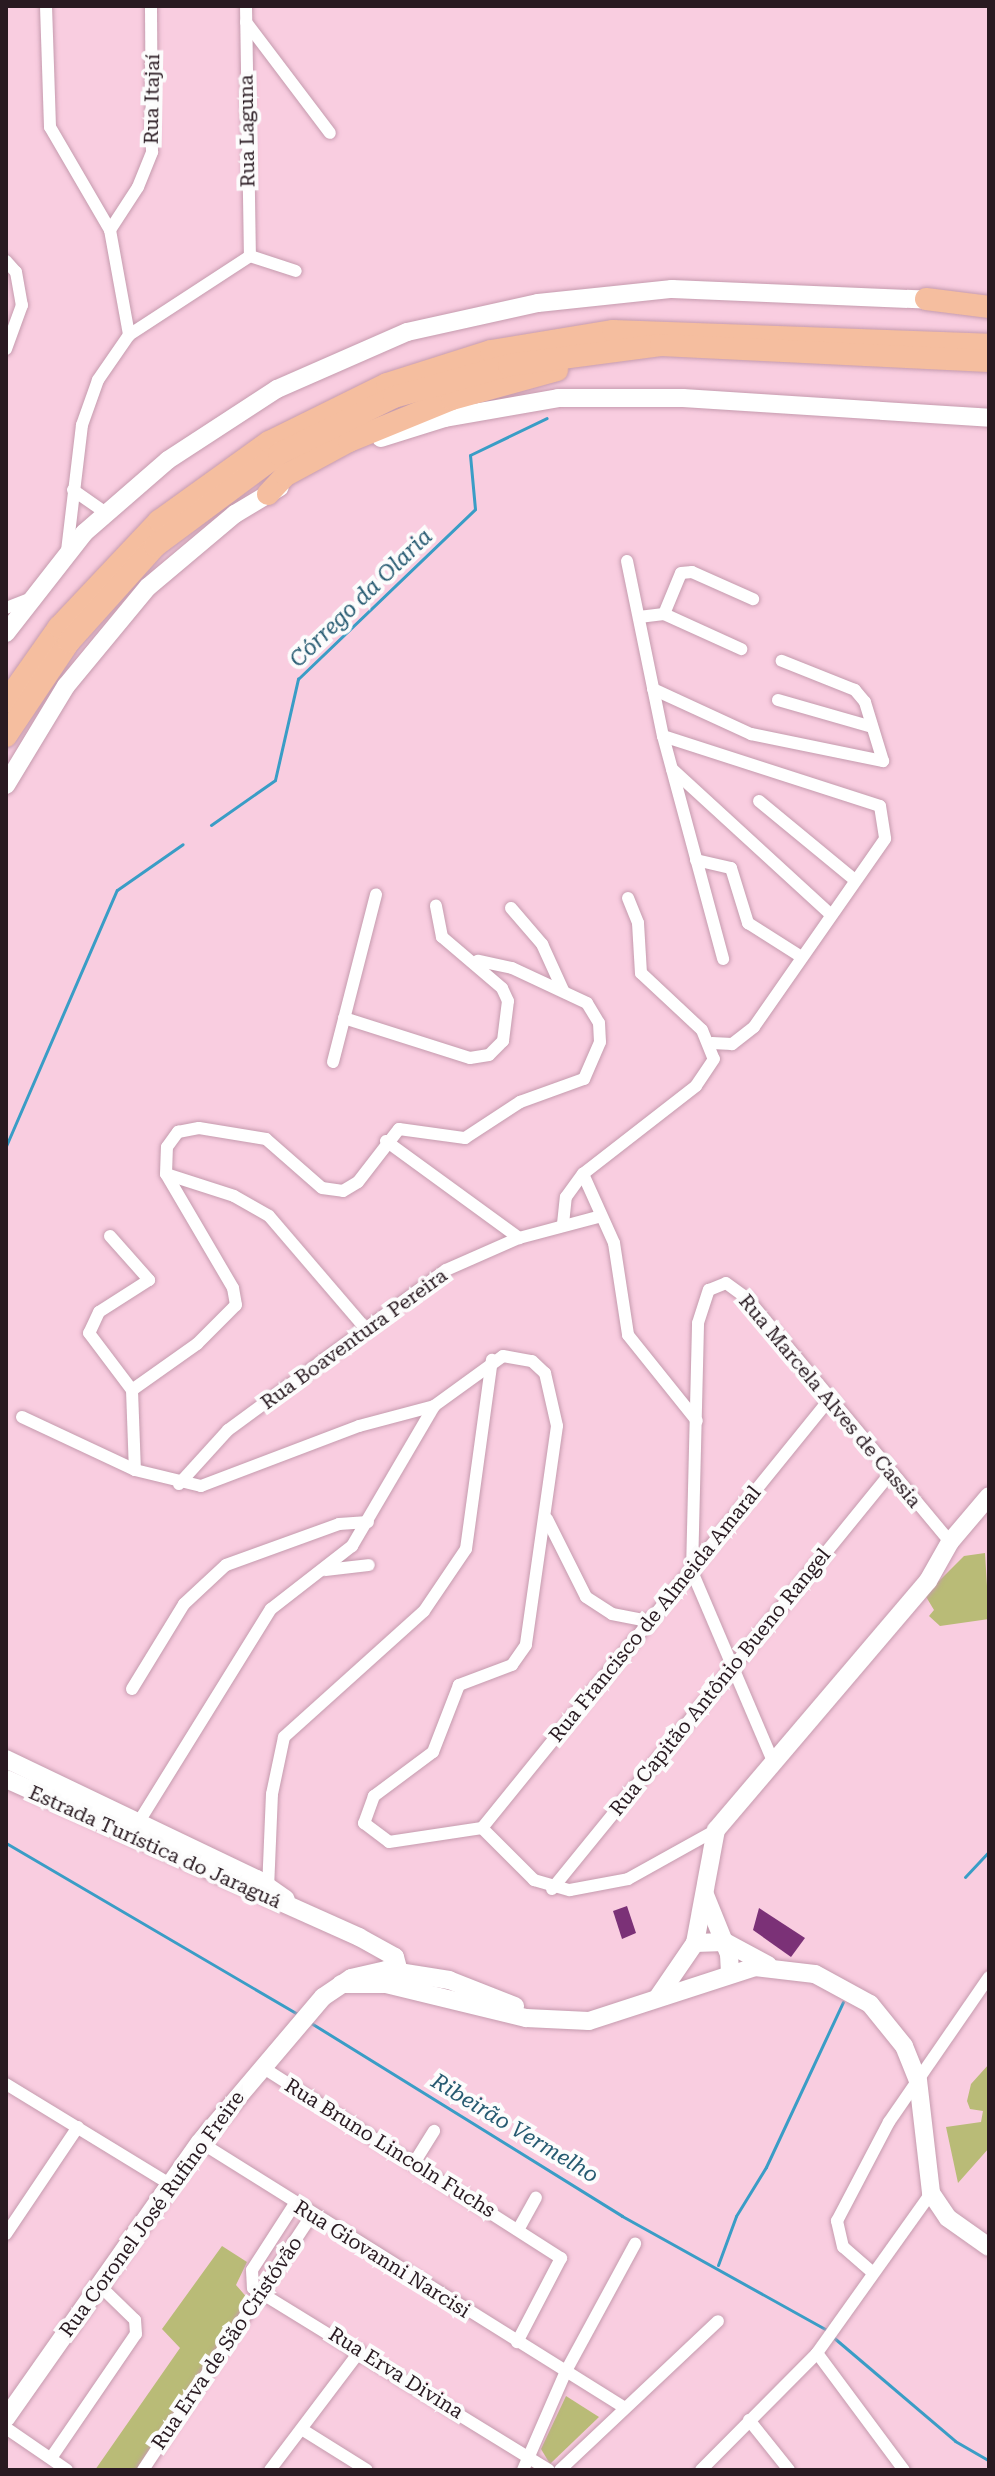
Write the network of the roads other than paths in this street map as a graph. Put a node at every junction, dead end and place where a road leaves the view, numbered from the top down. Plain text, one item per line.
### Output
1 (46, 6) edge
2 (151, 6) edge
3 (246, 6) edge
4 (246, 22) junction
5 (265, 49) junction
6 (246, 53) junction
7 (330, 133) dead end
8 (110, 230) junction
9 (250, 256) junction
10 (6, 261) edge
11 (296, 271) dead end
12 (926, 299) junction
13 (989, 301) edge
14 (989, 307) edge
15 (129, 335) junction
16 (661, 345) junction
17 (989, 345) edge
18 (6, 349) edge
19 (989, 361) edge
20 (989, 418) edge
21 (73, 490) junction
22 (268, 494) junction
23 (106, 513) junction
24 (66, 554) junction
25 (627, 561) dead end
26 (30, 599) junction
27 (753, 599) dead end
28 (6, 608) edge
29 (664, 614) junction
30 (639, 617) junction
31 (6, 633) edge
32 (741, 649) dead end
33 (782, 661) dead end
34 (653, 689) junction
35 (778, 700) dead end
36 (6, 702) edge
37 (872, 727) junction
38 (6, 736) edge
39 (663, 736) junction
40 (672, 769) junction
41 (6, 785) edge
42 (759, 801) dead end
43 (696, 860) junction
44 (855, 880) junction
45 (376, 894) dead end
46 (628, 898) dead end
47 (436, 906) dead end
48 (511, 908) dead end
49 (830, 914) junction
50 (800, 956) junction
51 (723, 959) dead end
52 (478, 961) junction
53 (563, 990) junction
54 (344, 1018) junction
55 (712, 1043) junction
56 (333, 1062) dead end
57 (386, 1141) junction
58 (166, 1174) junction
59 (583, 1174) junction
60 (598, 1217) junction
61 (563, 1224) junction
62 (110, 1236) dead end
63 (519, 1238) junction
64 (365, 1328) junction
65 (492, 1360) junction
66 (132, 1390) junction
67 (828, 1401) junction
68 (434, 1406) junction
69 (22, 1417) dead end
70 (697, 1421) junction
71 (135, 1470) junction
72 (889, 1475) junction
73 (179, 1484) junction
74 (987, 1502) edge
75 (547, 1519) junction
76 (368, 1522) junction
77 (950, 1542) junction
78 (369, 1565) dead end
79 (324, 1570) junction
80 (692, 1571) junction
81 (649, 1621) junction
82 (730, 1667) junction
83 (132, 1689) dead end
84 (6, 1759) edge
85 (772, 1759) junction
86 (6, 1779) edge
87 (139, 1821) junction
88 (482, 1828) junction
89 (716, 1830) junction
90 (130, 1838) junction
91 (552, 1889) junction
92 (267, 1892) junction
93 (704, 1893) junction
94 (725, 1942) junction
95 (695, 1943) junction
96 (768, 1965) junction
97 (730, 1973) junction
98 (392, 1974) junction
99 (989, 1977) edge
100 (678, 1981) junction
101 (546, 2021) junction
102 (262, 2067) junction
103 (918, 2080) junction
104 (6, 2084) edge
105 (78, 2127) junction
106 (434, 2131) dead end
107 (200, 2142) junction
108 (414, 2163) junction
109 (170, 2184) junction
110 (931, 2193) junction
111 (536, 2198) dead end
112 (294, 2205) junction
113 (312, 2215) junction
114 (518, 2230) junction
115 (6, 2234) edge
116 (635, 2244) dead end
117 (989, 2247) edge
118 (872, 2272) junction
119 (98, 2284) junction
120 (261, 2292) junction
121 (718, 2321) dead end
122 (517, 2342) junction
123 (820, 2350) junction
124 (360, 2351) junction
125 (566, 2371) junction
126 (625, 2408) junction
127 (6, 2418) edge
128 (749, 2420) junction
129 (6, 2428) edge
130 (303, 2430) junction
131 (530, 2455) junction
132 (51, 2458) junction
133 (67, 2470) edge
134 (143, 2470) edge
135 (270, 2470) edge
136 (367, 2470) edge
137 (523, 2470) edge
138 (549, 2470) edge
139 (560, 2470) edge
140 (701, 2470) edge
141 (789, 2470) edge
142 (904, 2470) edge

1 - 8 street
2 - 8 street, Rua Itajaí
3 - 4 street, Rua Laguna
4 - 5 street
4 - 6 street, Rua Laguna
5 - 6 street
5 - 7 street
6 - 9 street, Rua Laguna
8 - 15 street
9 - 11 street
9 - 15 street
10 - 18 street
12 - 13 main road
12 - 14 highway
12 - 23 main road
15 - 21 street
16 - 19 highway
16 - 22 highway
16 - 38 highway
17 - 36 highway
20 - 22 main road
21 - 23 street
21 - 24 street
22 - 41 main road
23 - 24 main road
24 - 26 main road
25 - 30 street
26 - 28 street
26 - 31 main road
27 - 29 street
29 - 30 street
29 - 32 street
30 - 34 street
33 - 37 street
34 - 37 street
34 - 39 street
35 - 37 street
39 - 40 street
39 - 44 street
40 - 43 street
40 - 49 street
42 - 44 street
43 - 50 street
43 - 51 street
44 - 49 street
45 - 54 street
46 - 55 street
47 - 52 street
48 - 53 street
49 - 50 street
50 - 55 street
52 - 53 street
52 - 54 street
53 - 57 street
54 - 56 street
55 - 59 street
57 - 58 street
57 - 63 street
58 - 64 street
58 - 66 street
59 - 60 street
59 - 61 street
60 - 61 street, Rua Boaventura Pereira
60 - 70 street
61 - 63 street, Rua Boaventura Pereira
62 - 66 street
63 - 64 street, Rua Boaventura Pereira
64 - 73 street, Rua Boaventura Pereira
65 - 68 street
65 - 75 street
65 - 92 street
66 - 71 street
67 - 70 street, Rua Marcela Alves de Cassia
67 - 72 street, Rua Marcela Alves de Cassia
67 - 80 street, Rua Francisco de Almeida Amaral
68 - 73 street
68 - 76 street
69 - 71 street
70 - 80 street, Rua Marcela Alves de Cassia
71 - 73 street
72 - 77 street, Rua Marcela Alves de Cassia
72 - 82 street, Rua Capitão Antônio Bueno Rangel
74 - 77 main road
75 - 81 street
75 - 88 street
76 - 79 street
76 - 83 street
77 - 85 main road
78 - 79 street
79 - 87 street
80 - 81 street, Rua Francisco de Almeida Amaral
80 - 82 street, Rua Marcela Alves de Cassia
81 - 88 street, Rua Francisco de Almeida Amaral
82 - 85 street, Rua Marcela Alves de Cassia
82 - 91 street, Rua Capitão Antônio Bueno Rangel
84 - 87 main road, Estrada Turística do Jaraguá
85 - 89 main road
86 - 90 main road, Estrada Turística do Jaraguá
87 - 90 street
87 - 92 main road, Estrada Turística do Jaraguá
88 - 91 street
89 - 91 street
89 - 93 main road
90 - 92 main road, Estrada Turística do Jaraguá
92 - 98 main road, Estrada Turística do Jaraguá
93 - 94 main road
93 - 95 main road
94 - 95 main road
94 - 96 main road
94 - 97 main road
95 - 100 main road
96 - 97 main road
96 - 103 main road
97 - 100 main road
98 - 101 main road
98 - 101 main road
98 - 102 main road, Rua Coronel José Rufino Freire
99 - 103 street
100 - 101 main road
102 - 107 main road, Rua Coronel José Rufino Freire
102 - 108 street, Rua Bruno Lincoln Fuchs
103 - 110 main road
103 - 118 street
104 - 105 street
105 - 109 street
105 - 115 street
106 - 108 street
107 - 109 main road, Rua Coronel José Rufino Freire
107 - 112 street, Rua Giovanni Narcisi
108 - 114 street, Rua Bruno Lincoln Fuchs
109 - 119 main road, Rua Coronel José Rufino Freire
110 - 117 main road
110 - 118 street
111 - 114 street
112 - 113 street, Rua Giovanni Narcisi
112 - 120 street
113 - 120 street, Rua Erva de São Cristóvão
113 - 122 street, Rua Giovanni Narcisi
114 - 122 street, Rua Bruno Lincoln Fuchs
116 - 125 street
118 - 123 street
119 - 127 main road, Rua Coronel José Rufino Freire
119 - 132 street
120 - 124 street, Rua Erva Divina
120 - 134 street, Rua Erva de São Cristóvão
121 - 126 street
122 - 125 street, Rua Giovanni Narcisi
123 - 128 street
123 - 142 street
124 - 130 street
124 - 131 street, Rua Erva Divina
125 - 126 street, Rua Giovanni Narcisi
125 - 131 street
126 - 139 street
128 - 140 street
128 - 141 street
129 - 132 street
130 - 135 street
130 - 136 street
131 - 137 street
131 - 138 street, Rua Erva Divina
132 - 133 street

